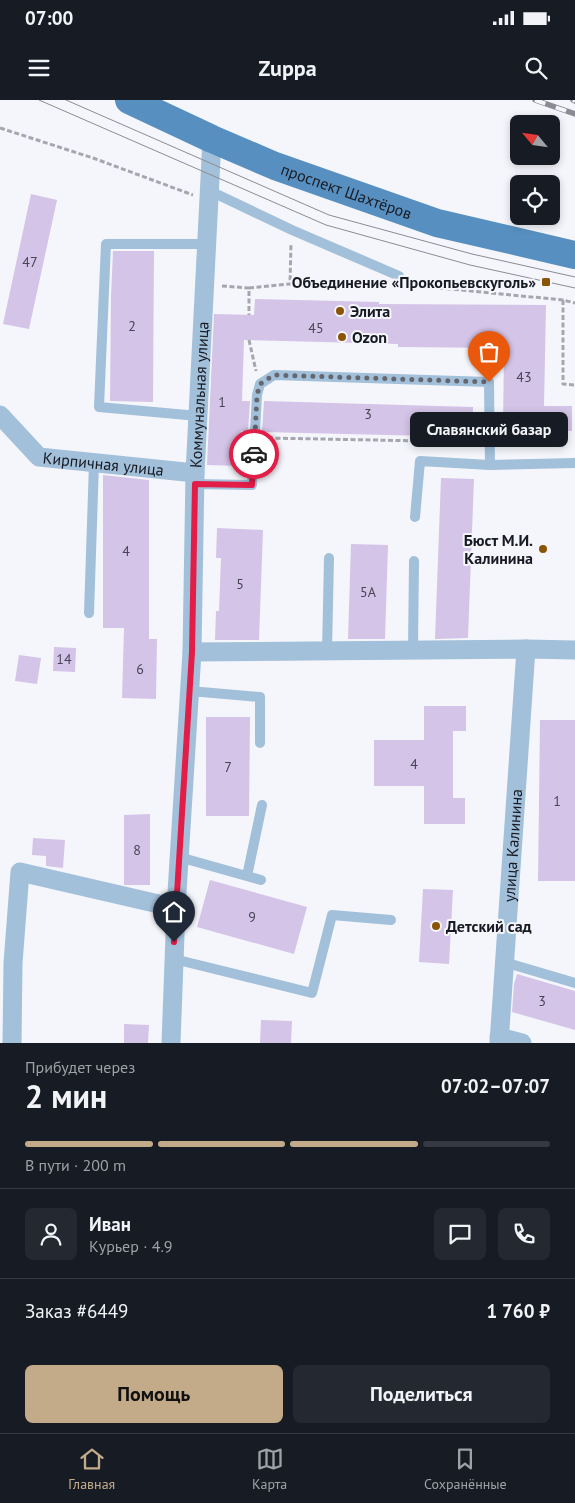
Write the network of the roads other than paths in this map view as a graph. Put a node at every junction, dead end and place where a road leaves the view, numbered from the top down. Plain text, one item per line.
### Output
1 (129, 100) edge
2 (212, 139) junction
3 (204, 194) junction
4 (207, 244) junction
5 (575, 255) edge
6 (400, 276) dead end
7 (0, 415) edge
8 (198, 416) junction
9 (575, 463) edge
10 (94, 464) junction
11 (490, 465) junction
12 (195, 478) junction
13 (415, 516) dead end
14 (329, 558) dead end
15 (414, 561) dead end
16 (89, 613) dead end
17 (526, 649) junction
18 (413, 650) junction
19 (575, 650) edge
20 (327, 651) junction
21 (192, 652) junction
22 (190, 690) junction
23 (260, 743) dead end
24 (262, 805) dead end
25 (179, 857) junction
26 (247, 876) junction
27 (261, 880) dead end
28 (176, 908) junction
29 (391, 920) dead end
30 (174, 958) junction
31 (504, 962) junction
32 (575, 983) edge
33 (499, 1040) edge
34 (12, 1043) edge
35 (171, 1043) edge
36 (522, 1043) edge

1 - 2 main road, проспект Шахтёров
2 - 3 street, Коммунальная улица
2 - 5 main road, проспект Шахтёров
3 - 4 street, Коммунальная улица
3 - 6 lane
4 - 8 street, Коммунальная улица
4 - 8 lane
7 - 10 street, Кирпичная улица
8 - 12 street, Коммунальная улица
9 - 11 lane
10 - 12 street, Кирпичная улица
10 - 16 lane
11 - 12 lane
11 - 13 lane
12 - 21 street, Коммунальная улица
14 - 20 lane
15 - 18 lane
17 - 18 street
17 - 19 street
17 - 31 street, улица Калинина
18 - 20 street
20 - 21 street
21 - 22 street, Коммунальная улица
22 - 23 lane
22 - 25 street, Коммунальная улица
24 - 26 lane
25 - 26 lane
25 - 28 street, Коммунальная улица
26 - 27 lane
28 - 30 street, Коммунальная улица
28 - 34 street
29 - 30 lane
30 - 35 street, Коммунальная улица
31 - 32 lane
31 - 33 street, улица Калинина
33 - 36 street

